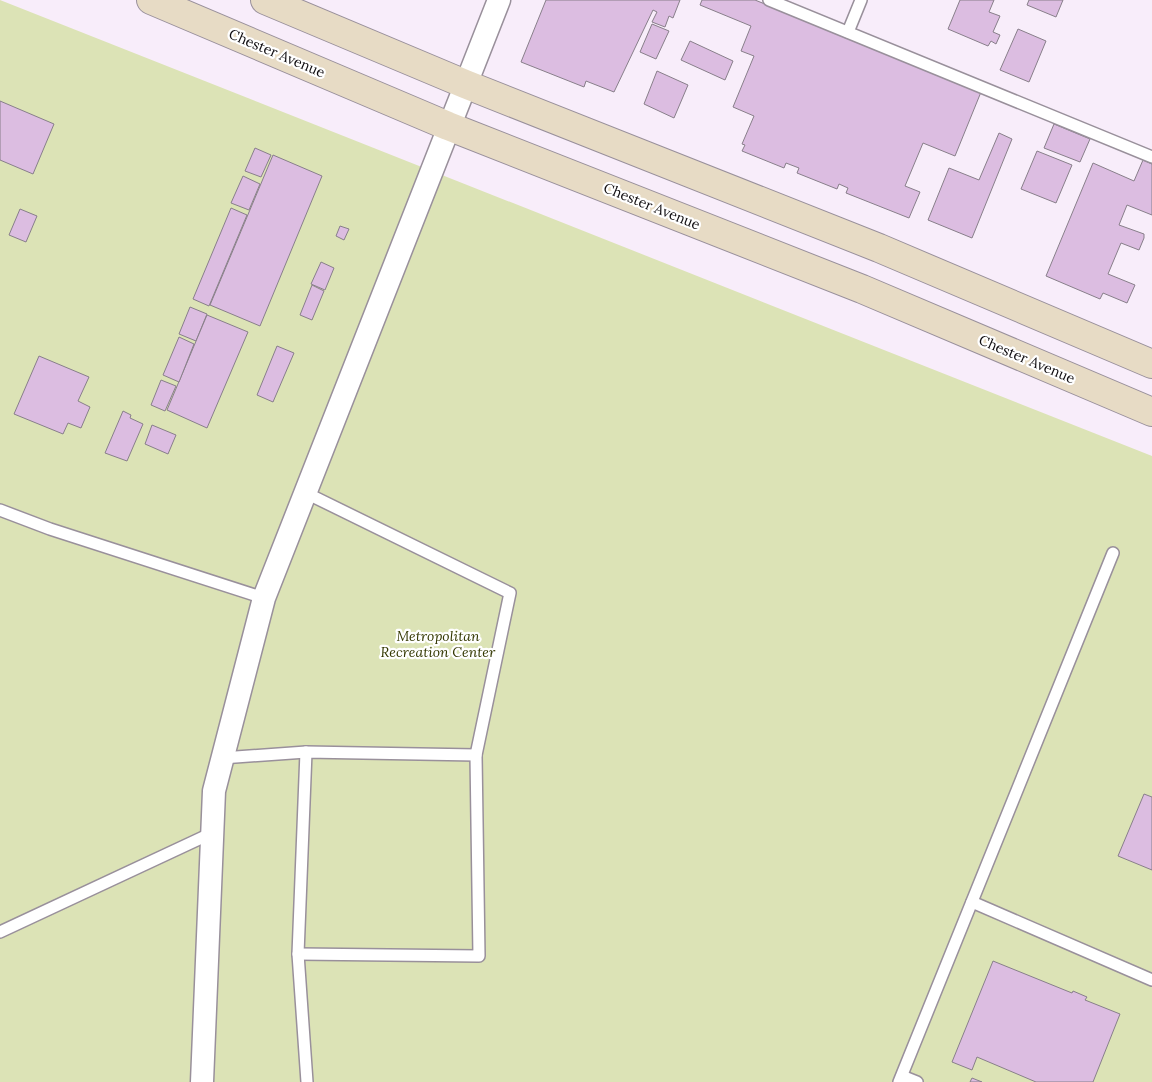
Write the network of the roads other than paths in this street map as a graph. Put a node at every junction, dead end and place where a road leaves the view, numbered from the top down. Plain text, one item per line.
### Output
1 (151, 0) edge
2 (265, 0) edge
3 (499, 0) edge
4 (769, 0) edge
5 (861, 0) edge
6 (848, 32) junction
7 (465, 84) junction
8 (448, 126) junction
9 (1152, 157) edge
10 (1152, 364) edge
11 (1152, 412) edge
12 (306, 493) junction
13 (0, 510) edge
14 (1113, 553) dead end
15 (264, 598) junction
16 (306, 752) junction
17 (476, 755) junction
18 (222, 758) junction
19 (212, 833) junction
20 (972, 902) junction
21 (0, 932) edge
22 (298, 954) junction
23 (1152, 980) edge
24 (900, 1079) edge
25 (202, 1082) edge
26 (307, 1082) edge
27 (917, 1082) edge

1 - 8 main road, Chester Avenue
2 - 7 main road
3 - 7 street
4 - 6 lane
5 - 6 lane
6 - 9 lane
7 - 8 street
7 - 10 main road
8 - 11 main road, Chester Avenue
8 - 12 street
12 - 15 street
12 - 17 lane
13 - 15 lane
14 - 20 lane
15 - 18 street
16 - 17 lane
16 - 18 lane
16 - 22 lane
17 - 22 lane
18 - 19 street
19 - 21 lane
19 - 25 street
20 - 23 lane
20 - 24 lane
22 - 26 lane
24 - 27 lane

